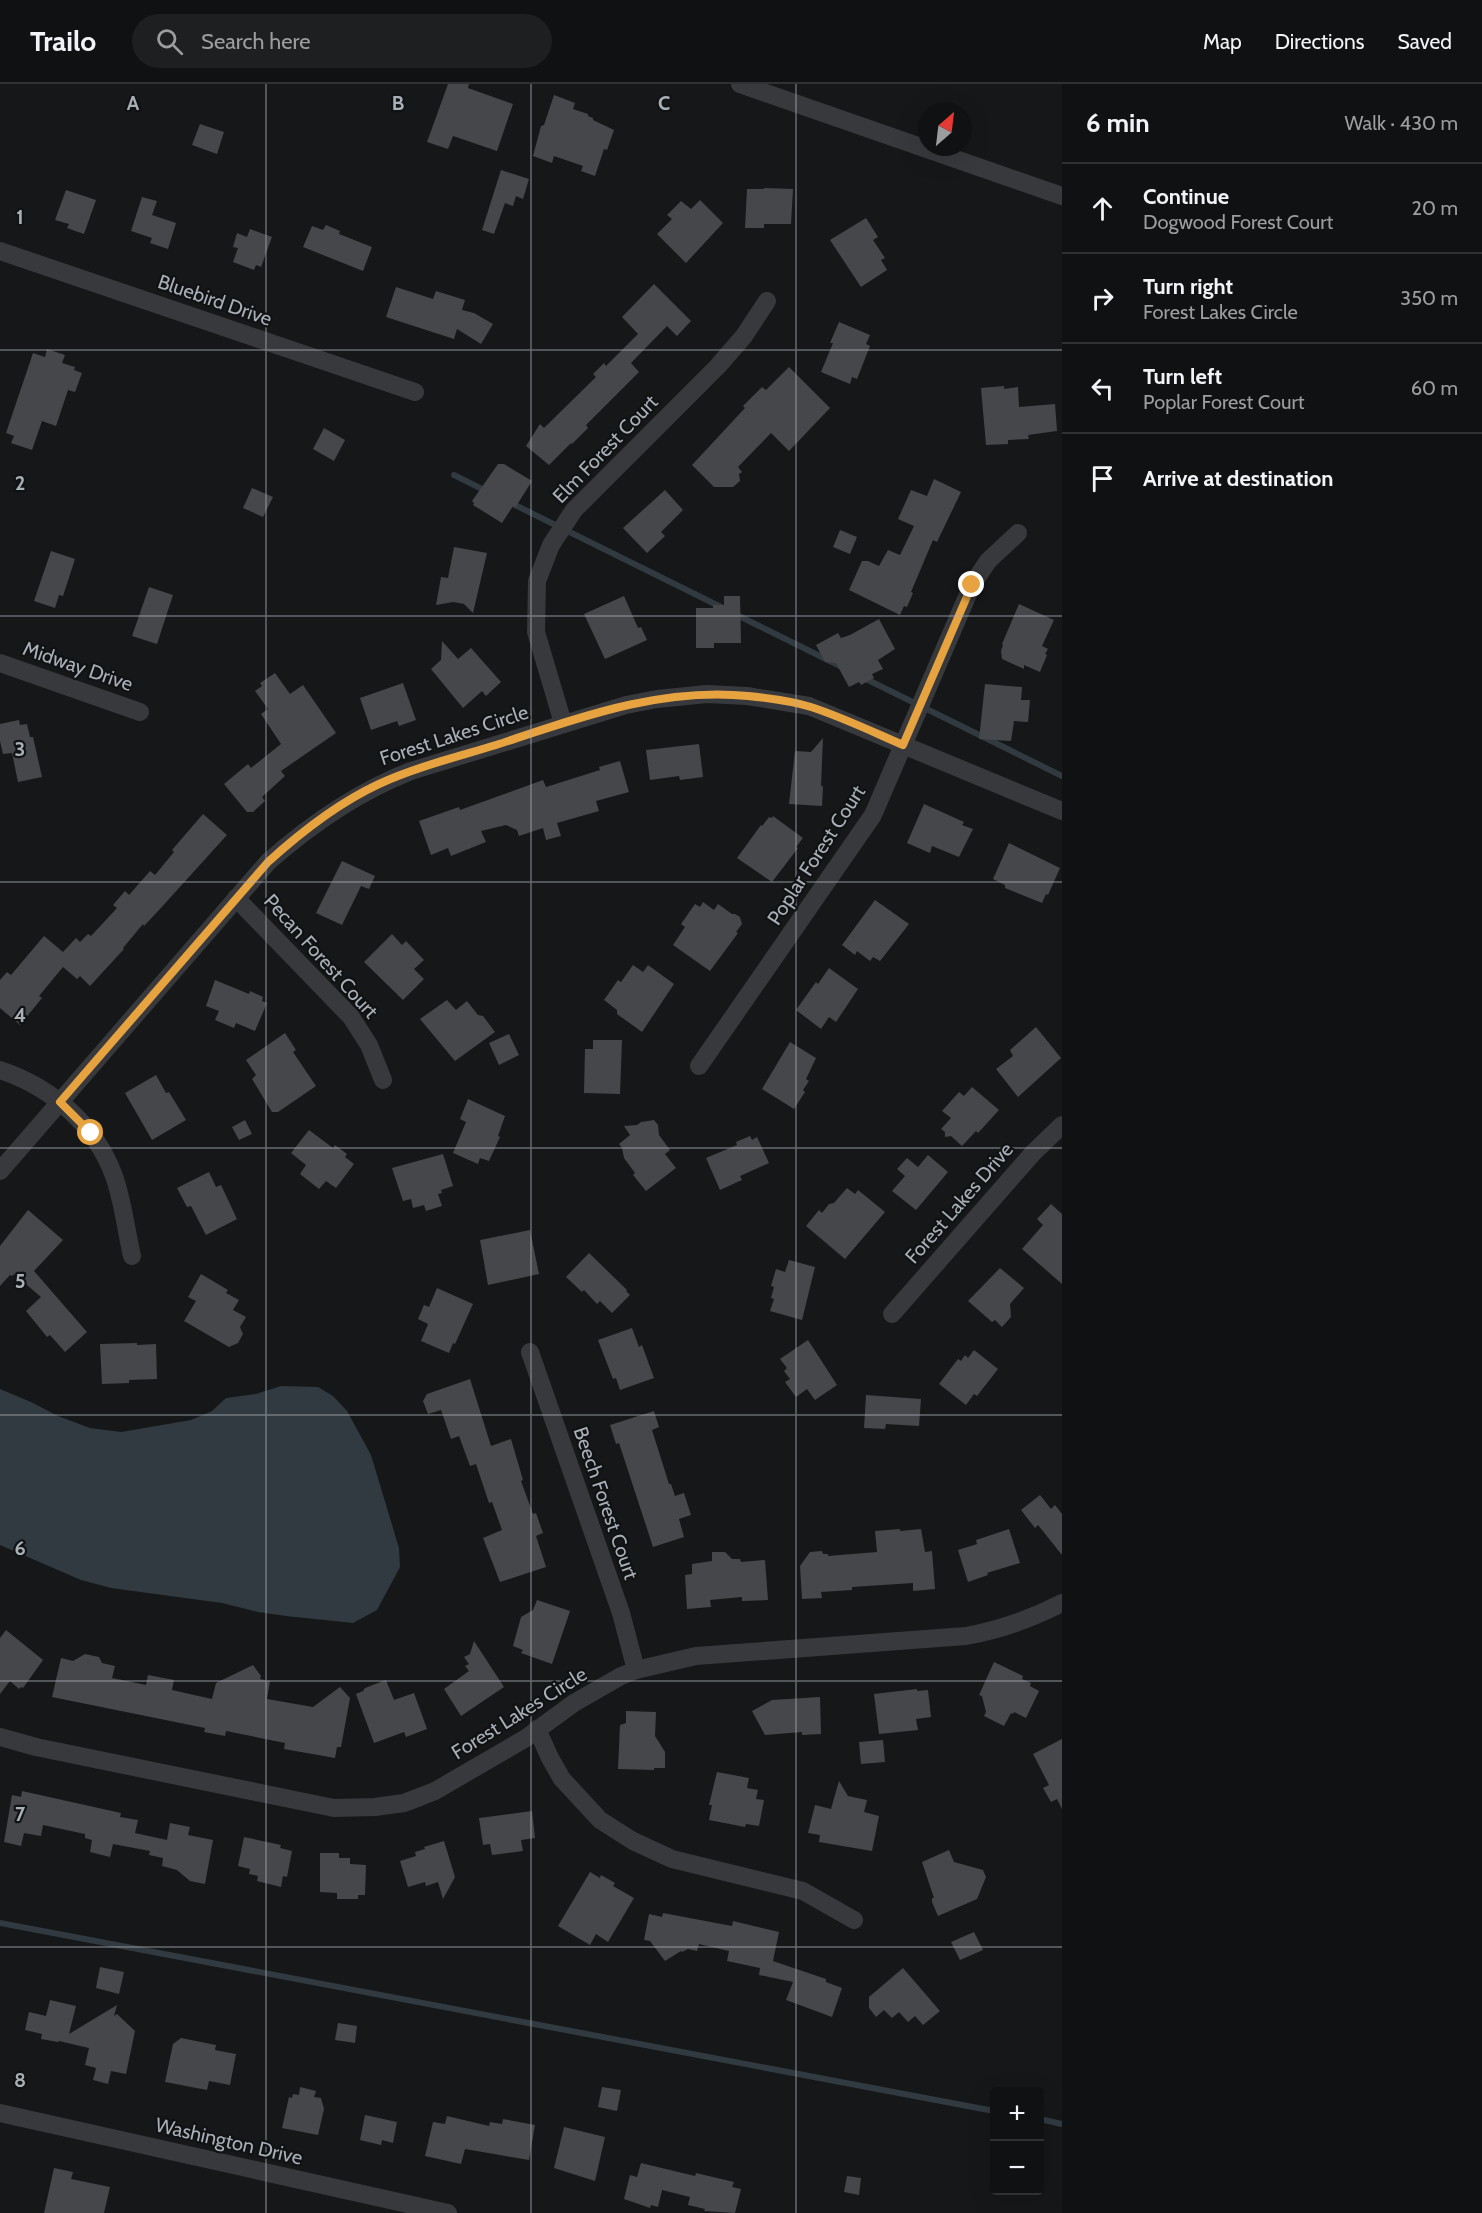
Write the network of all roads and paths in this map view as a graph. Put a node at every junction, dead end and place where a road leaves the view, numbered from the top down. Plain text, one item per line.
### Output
1 (740, 84) edge
2 (1062, 196) edge
3 (0, 251) edge
4 (768, 301) dead end
5 (415, 392) dead end
6 (1018, 533) dead end
7 (0, 663) edge
8 (140, 712) dead end
9 (563, 723) junction
10 (903, 745) junction
11 (1062, 812) edge
12 (236, 898) junction
13 (699, 1066) dead end
14 (0, 1070) edge
15 (383, 1080) dead end
16 (60, 1102) junction
17 (1062, 1125) edge
18 (0, 1171) edge
19 (132, 1256) dead end
20 (892, 1314) dead end
21 (530, 1352) dead end
22 (1061, 1607) edge
23 (636, 1670) junction
24 (537, 1729) junction
25 (0, 1737) edge
26 (854, 1920) dead end
27 (0, 2113) edge
28 (448, 2213) edge

1 - 2 street
3 - 5 street, Bluebird Drive
4 - 9 street, Elm Forest Court
6 - 10 street, Poplar Forest Court
7 - 8 street, Midway Drive
9 - 10 street, Forest Lakes Circle
9 - 12 street, Forest Lakes Circle
10 - 11 street, Forest Lakes Circle
10 - 13 street, Poplar Forest Court
12 - 15 street, Pecan Forest Court
12 - 16 street, Forest Lakes Circle
14 - 16 street
16 - 18 street, Forest Lakes Circle
16 - 19 street
17 - 20 street, Forest Lakes Drive
21 - 23 street, Beech Forest Court
22 - 23 street, Forest Lakes Circle
23 - 24 street, Forest Lakes Circle
24 - 25 street, Forest Lakes Circle
24 - 26 street
27 - 28 street, Washington Drive

